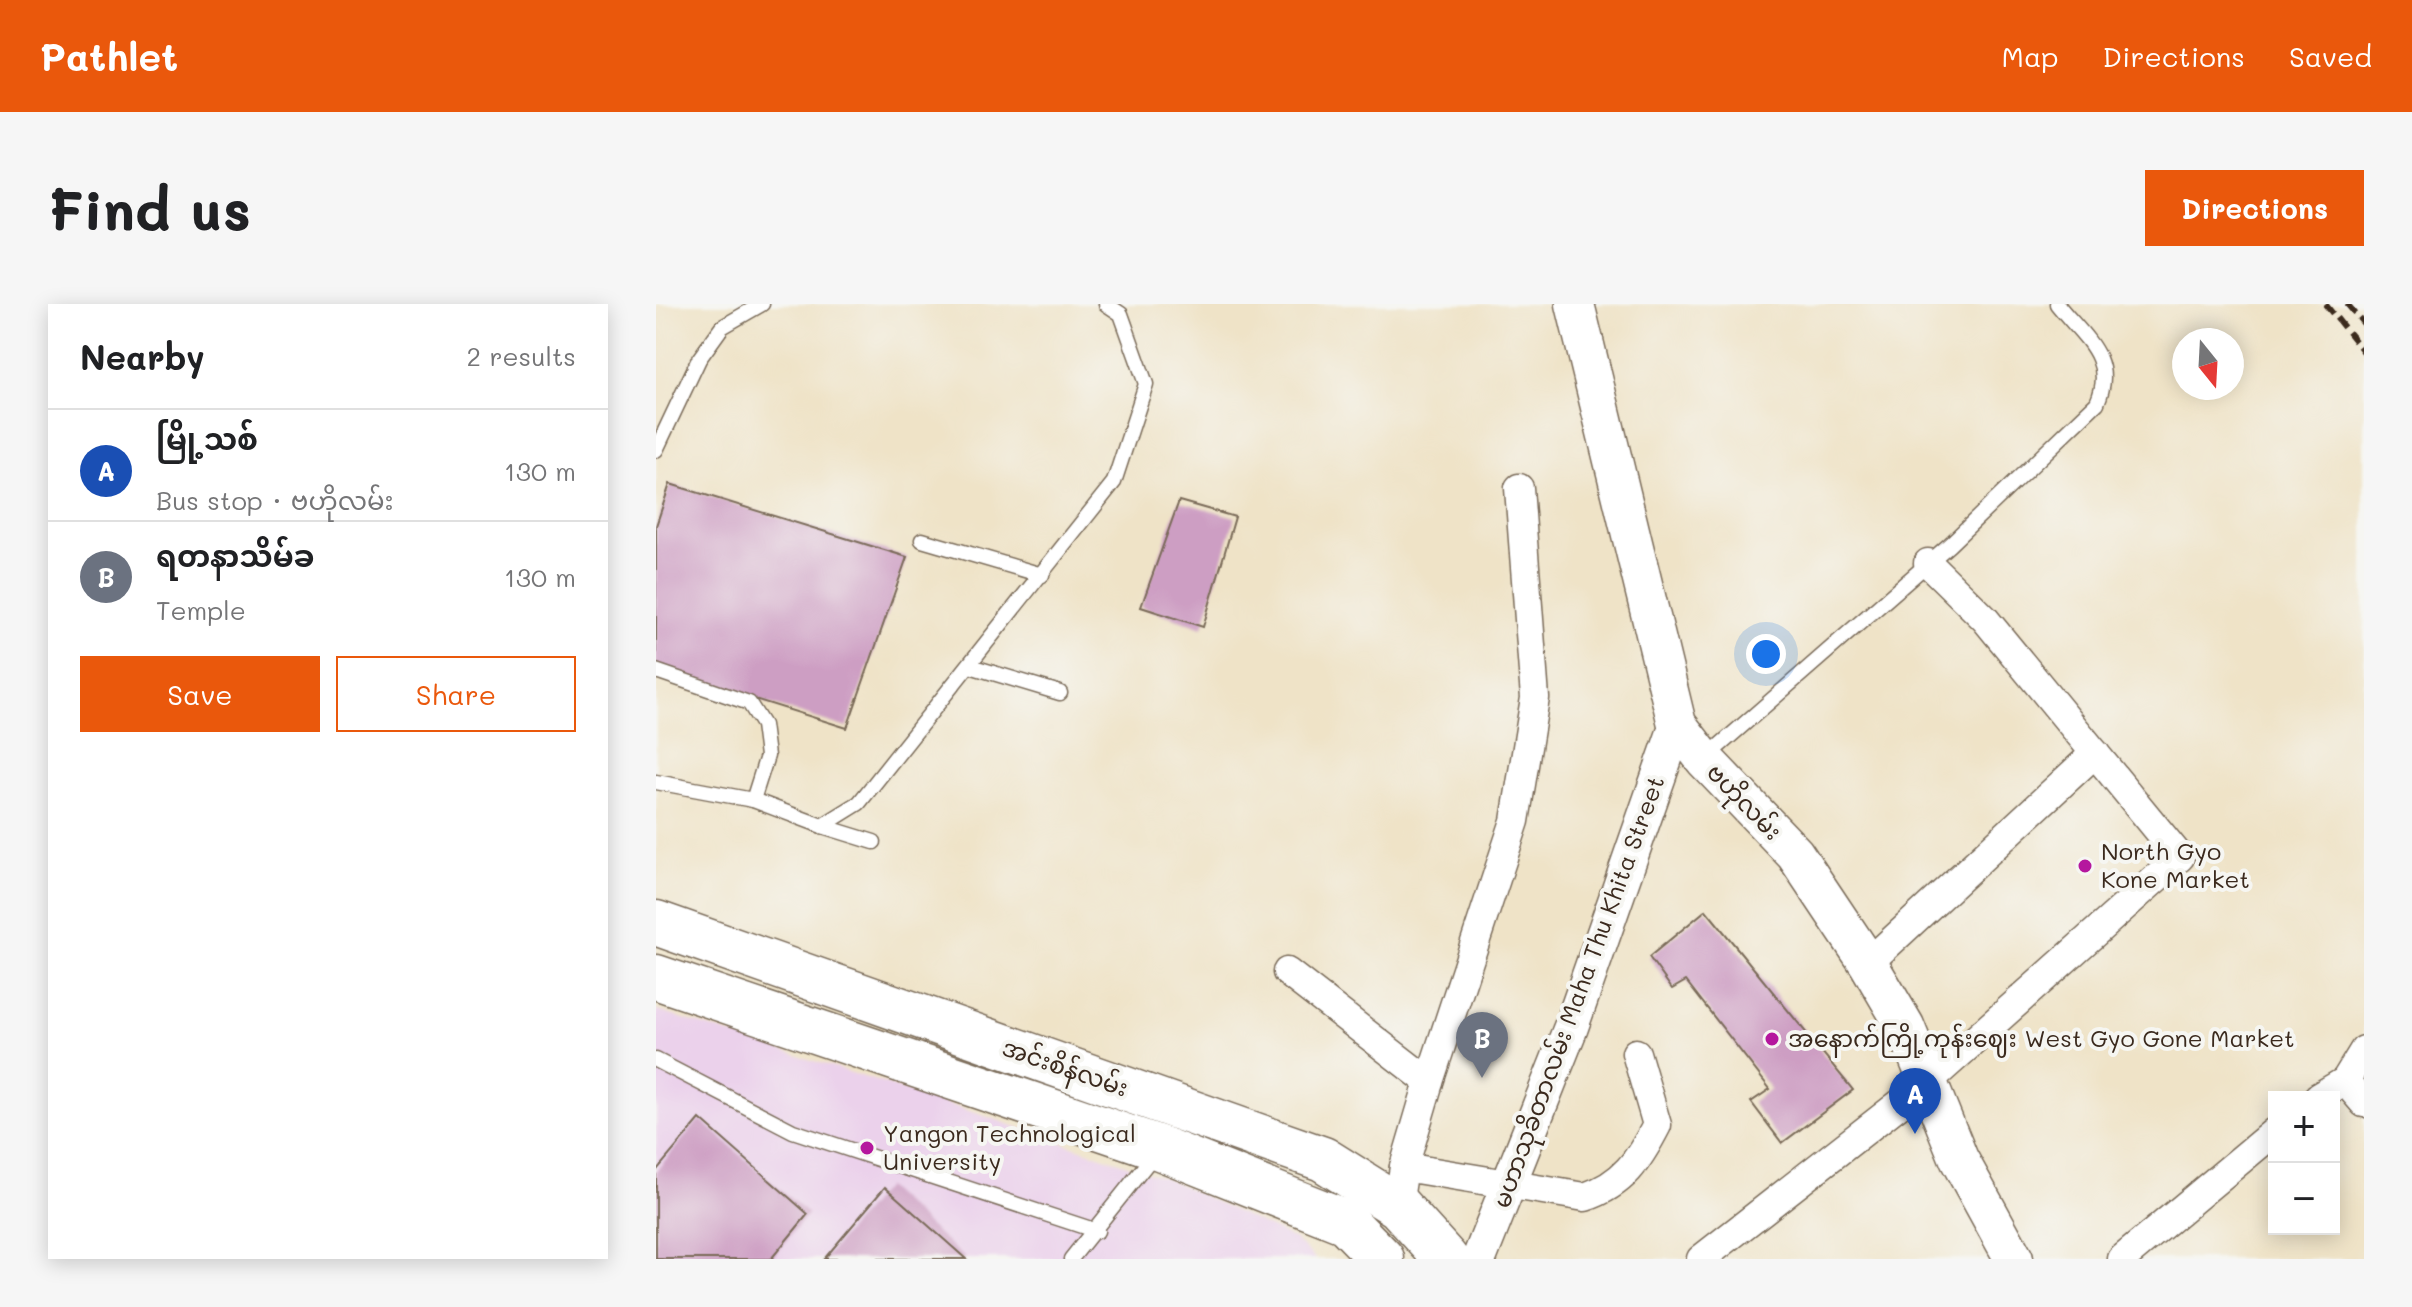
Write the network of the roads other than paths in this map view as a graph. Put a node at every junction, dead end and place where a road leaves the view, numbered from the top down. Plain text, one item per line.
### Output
1 (762, 304) edge
2 (1106, 304) edge
3 (1575, 304) edge
4 (2057, 304) edge
5 (656, 450) edge
6 (1519, 488) dead end
7 (922, 540) dead end
8 (1928, 563) junction
9 (1042, 575) junction
10 (970, 666) junction
11 (656, 671) edge
12 (1060, 693) dead end
13 (1677, 724) junction
14 (2095, 753) junction
15 (1704, 759) junction
16 (656, 782) edge
17 (753, 800) junction
18 (822, 826) junction
19 (874, 842) dead end
20 (656, 923) edge
21 (1868, 963) junction
22 (1287, 972) dead end
23 (656, 977) edge
24 (2364, 1050) edge
25 (1636, 1053) dead end
26 (656, 1060) edge
27 (1930, 1080) junction
28 (2345, 1081) junction
29 (1429, 1082) junction
30 (2328, 1091) edge
31 (2364, 1103) edge
32 (2268, 1137) edge
33 (1160, 1148) junction
34 (1510, 1184) junction
35 (1401, 1186) junction
36 (1097, 1231) junction
37 (1071, 1259) edge
38 (1382, 1259) edge
39 (1446, 1259) edge
40 (1479, 1259) edge
41 (1701, 1259) edge
42 (2014, 1259) edge
43 (2122, 1259) edge

1 - 5 lane
2 - 9 lane
3 - 13 main road, ဗဟိုလမ်း
4 - 8 lane
6 - 29 street
7 - 9 lane
8 - 14 street
8 - 15 lane
9 - 10 lane
10 - 12 lane
10 - 18 lane
11 - 17 lane
13 - 15 main road, ဗဟိုလမ်း
13 - 34 street, မဟာသုခိတာလမ်း Maha Thu Khita Street
14 - 21 street
14 - 27 street
15 - 21 main road, ဗဟိုလမ်း
16 - 17 lane
17 - 18 lane
18 - 19 lane
20 - 35 main road, အင်းစိန်လမ်း
21 - 27 main road, ဗဟိုလမ်း
22 - 29 street
23 - 33 main road, အင်းစိန်လမ်း
24 - 28 street
25 - 34 street
26 - 36 lane
27 - 41 street
27 - 42 main road, ဗဟိုလမ်း
28 - 30 street
28 - 31 street
29 - 35 street
32 - 43 street
33 - 36 lane
33 - 38 main road, အင်းစိန်လမ်း
34 - 35 street
34 - 40 street, မဟာသုခိတာလမ်း Maha Thu Khita Street
35 - 39 main road, အင်းစိန်လမ်း
36 - 37 lane

